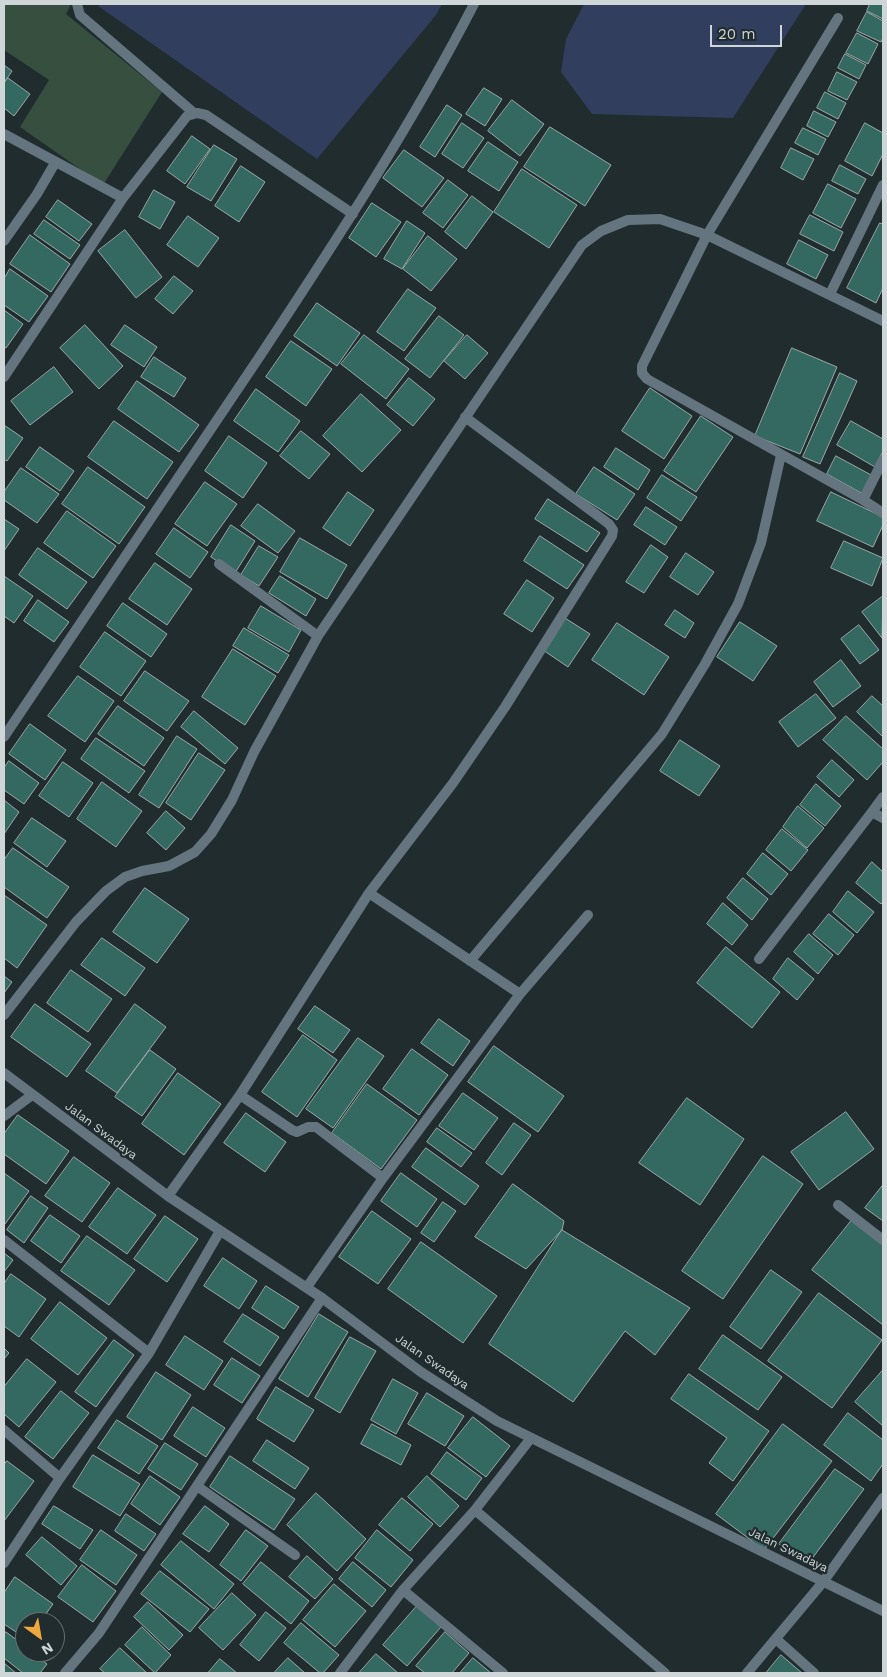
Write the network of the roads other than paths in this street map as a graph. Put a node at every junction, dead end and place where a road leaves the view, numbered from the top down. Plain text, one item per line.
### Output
1 (77, 4) edge
2 (474, 4) edge
3 (838, 18) dead end
4 (194, 113) junction
5 (4, 134) edge
6 (55, 162) junction
7 (883, 185) edge
8 (123, 198) junction
9 (353, 214) junction
10 (707, 235) junction
11 (4, 241) edge
12 (830, 294) junction
13 (883, 321) edge
14 (4, 376) edge
15 (465, 417) junction
16 (781, 454) junction
17 (883, 460) edge
18 (863, 500) junction
19 (883, 513) edge
20 (220, 564) dead end
21 (318, 636) junction
22 (4, 737) edge
23 (883, 797) edge
24 (872, 812) junction
25 (883, 818) edge
26 (369, 893) junction
27 (588, 914) dead end
28 (759, 959) dead end
29 (470, 961) junction
30 (520, 994) junction
31 (4, 1015) edge
32 (4, 1074) edge
33 (240, 1094) junction
34 (32, 1095) junction
35 (4, 1116) edge
36 (383, 1178) junction
37 (168, 1196) junction
38 (838, 1206) dead end
39 (220, 1231) junction
40 (4, 1240) edge
41 (883, 1240) edge
42 (307, 1287) junction
43 (322, 1298) junction
44 (149, 1353) junction
45 (4, 1430) edge
46 (531, 1438) junction
47 (60, 1478) junction
48 (197, 1486) junction
49 (883, 1498) edge
50 (475, 1510) junction
51 (295, 1555) dead end
52 (4, 1563) edge
53 (823, 1582) junction
54 (404, 1590) junction
55 (883, 1611) edge
56 (776, 1639) junction
57 (65, 1673) edge
58 (340, 1673) edge
59 (503, 1673) edge
60 (665, 1673) edge
61 (747, 1673) edge
62 (814, 1673) edge

1 - 4 street
2 - 9 street
3 - 10 street
4 - 8 street
4 - 9 street
5 - 6 street
6 - 8 street
6 - 11 street
7 - 12 street
8 - 14 street
9 - 22 street
10 - 12 street
10 - 15 street
10 - 16 street
12 - 13 street
15 - 21 street
15 - 26 street
16 - 18 street
16 - 29 street
17 - 18 street
18 - 19 street
20 - 21 street
21 - 31 street
23 - 24 street
24 - 25 street
24 - 28 street
26 - 29 street
26 - 33 street
27 - 30 street
29 - 30 street
30 - 36 street
32 - 34 street, Jalan Swadaya
33 - 36 street
33 - 37 street
34 - 35 street
34 - 37 street, Jalan Swadaya
36 - 42 street
37 - 39 street, Jalan Swadaya
38 - 41 street
39 - 42 street, Jalan Swadaya
39 - 44 street
40 - 44 street
42 - 43 street, Jalan Swadaya
43 - 46 street, Jalan Swadaya
43 - 48 street
44 - 47 street
45 - 47 street
46 - 50 street
46 - 53 street, Jalan Swadaya
47 - 52 street
48 - 51 street
48 - 57 street
49 - 53 street
50 - 54 street
50 - 60 street
53 - 55 street, Jalan Swadaya
53 - 56 street
54 - 58 street
54 - 59 street
56 - 61 street
56 - 62 street

